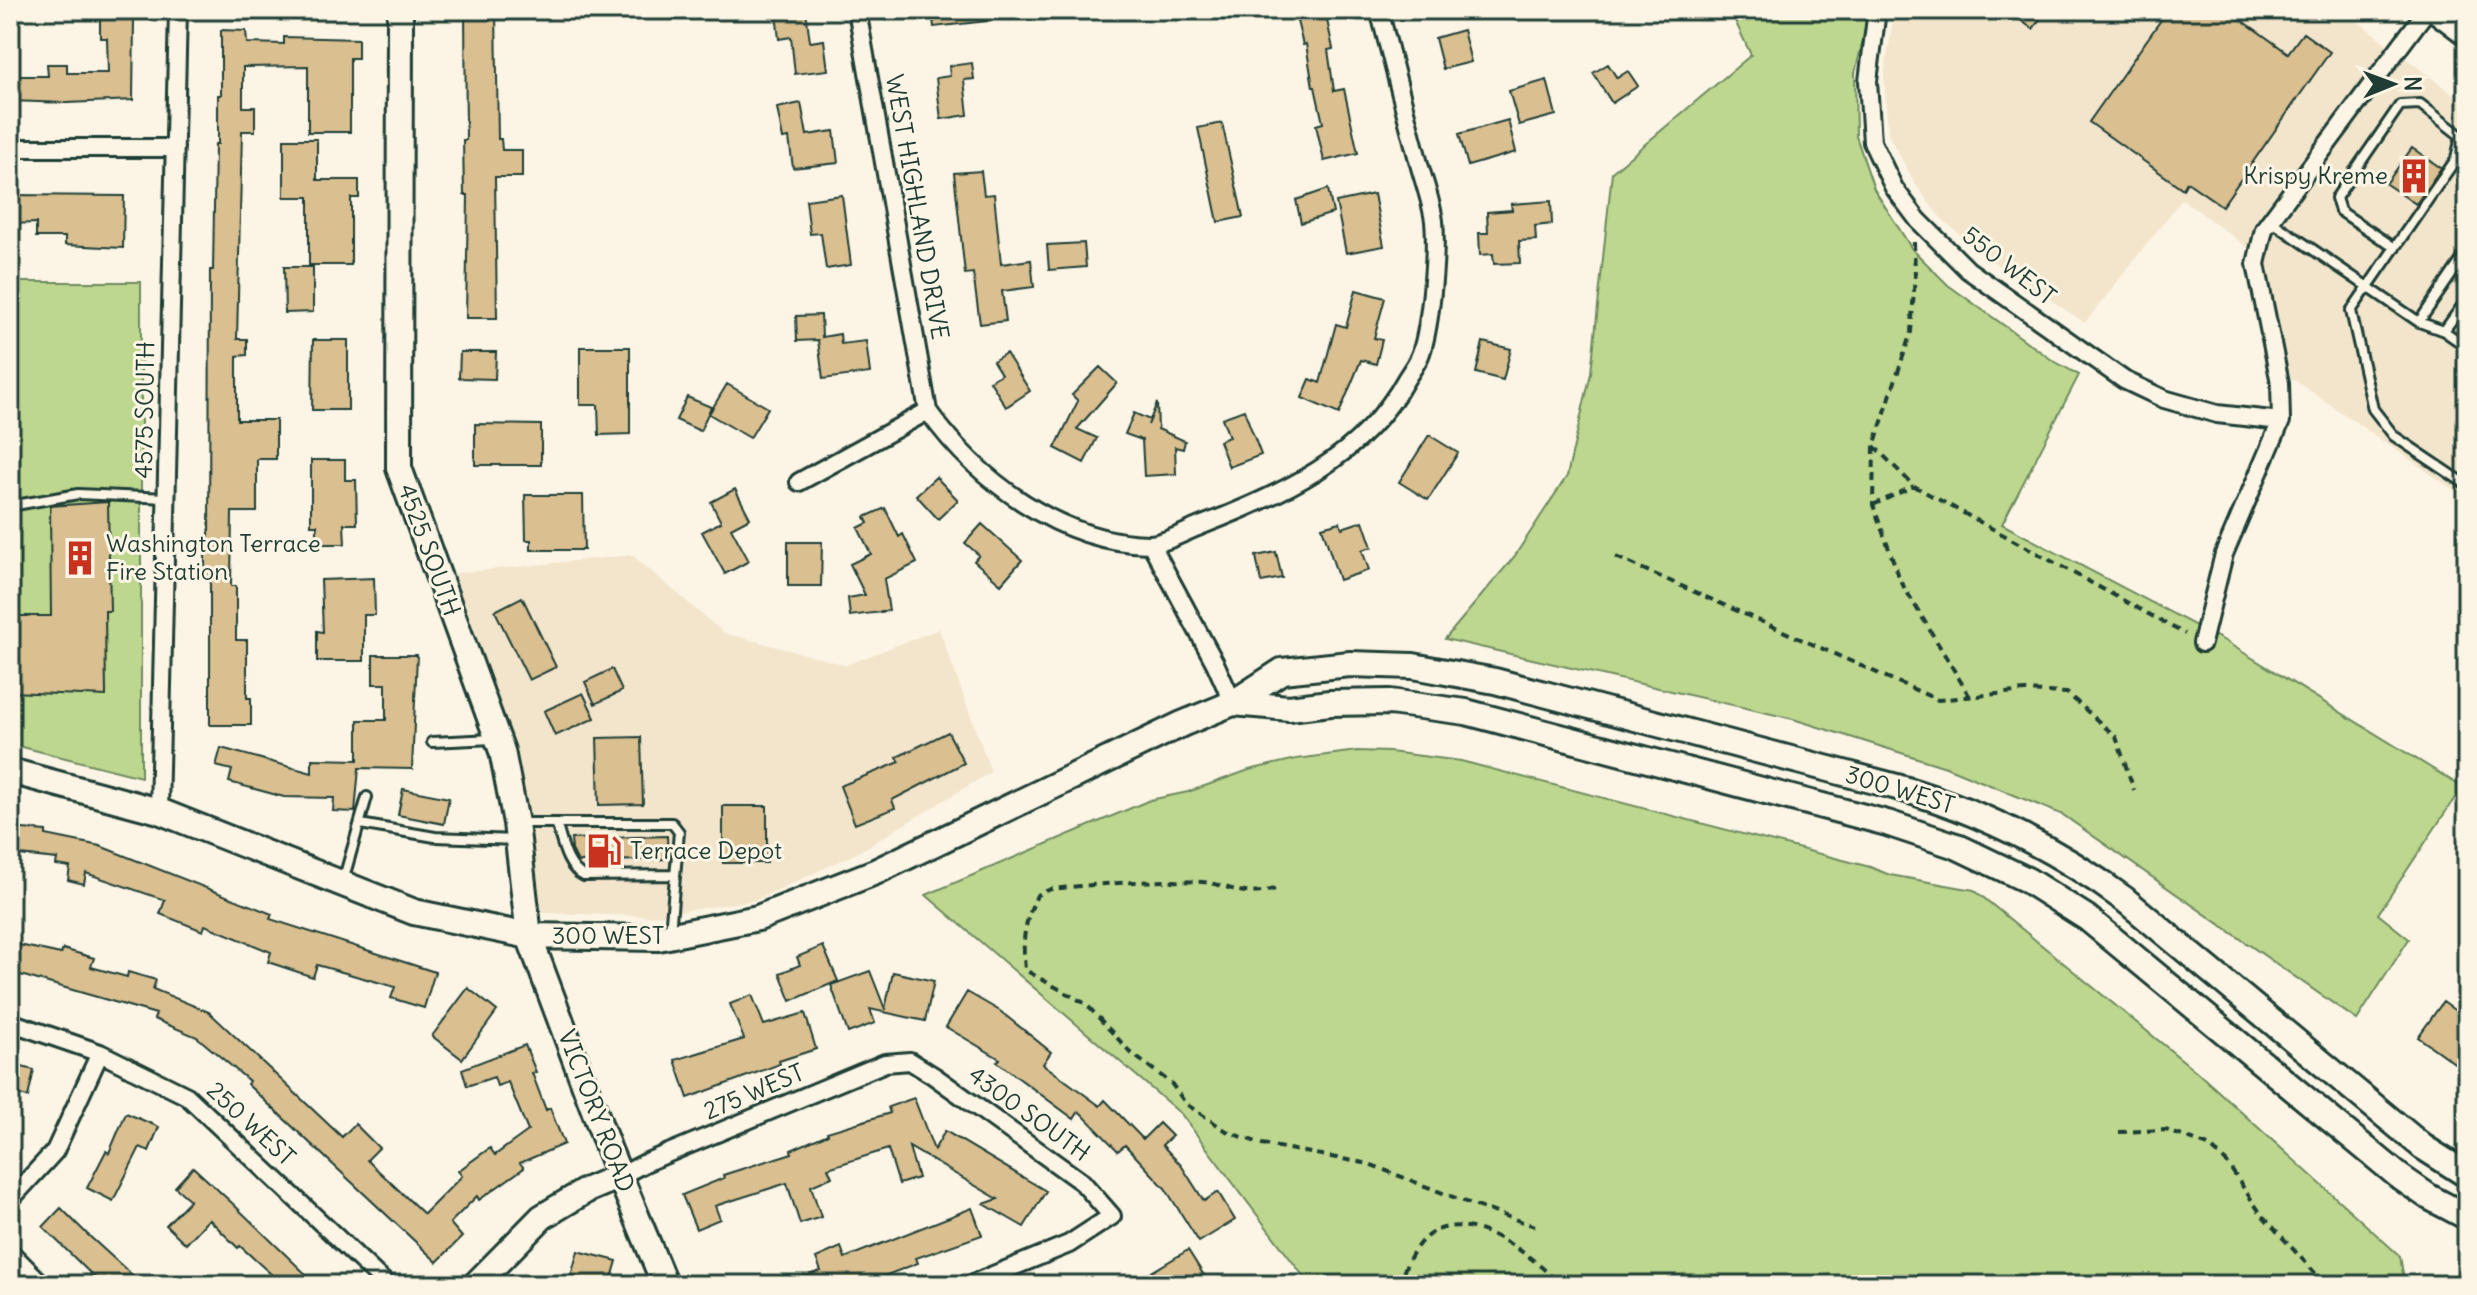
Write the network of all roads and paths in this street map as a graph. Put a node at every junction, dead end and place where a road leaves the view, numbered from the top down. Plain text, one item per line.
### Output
1 (178, 10) edge
2 (400, 10) edge
3 (857, 10) edge
4 (1379, 10) edge
5 (1877, 10) edge
6 (2427, 10) edge
7 (2438, 10) edge
8 (2467, 32) edge
9 (10, 148) edge
10 (175, 148) junction
11 (2456, 159) junction
12 (2467, 167) edge
13 (1918, 220) junction
14 (2270, 220) junction
15 (2395, 248) junction
16 (2467, 252) edge
17 (2367, 287) junction
18 (2467, 299) edge
19 (2419, 322) junction
20 (2444, 331) junction
21 (2467, 347) edge
22 (928, 411) junction
23 (2281, 421) junction
24 (1874, 446) junction
25 (799, 482) dead end
26 (2467, 485) edge
27 (1914, 486) junction
28 (167, 498) junction
29 (1873, 505) junction
30 (10, 506) edge
31 (1151, 544) junction
32 (1616, 557) dead end
33 (2202, 643) joint
34 (1970, 697) junction
35 (1233, 703) junction
36 (498, 739) junction
37 (432, 742) dead end
38 (10, 771) edge
39 (2134, 790) dead end
40 (367, 797) dead end
41 (159, 811) junction
42 (556, 823) junction
43 (360, 824) junction
44 (516, 832) junction
45 (674, 875) junction
46 (342, 882) junction
47 (1275, 889) dead end
48 (529, 936) junction
49 (670, 937) junction
50 (10, 1022) edge
51 (100, 1053) junction
52 (910, 1061) joint
53 (2119, 1132) dead end
54 (2467, 1175) edge
55 (620, 1176) junction
56 (10, 1200) edge
57 (2467, 1217) edge
58 (1535, 1226) dead end
59 (10, 1252) edge
60 (43, 1285) edge
61 (387, 1285) edge
62 (475, 1285) edge
63 (665, 1285) edge
64 (969, 1285) edge
65 (1398, 1285) edge
66 (1560, 1285) edge
67 (2326, 1285) edge

1 - 10 street, 4575 SOUTH
2 - 36 main road, 4525 SOUTH
3 - 22 street, WEST HIGHLAND DRIVE
4 - 31 street
5 - 13 street, 550 WEST
6 - 14 street
7 - 8 main road
9 - 10 street
10 - 28 street, 4575 SOUTH
11 - 12 lane
11 - 15 lane
11 - 15 lane
13 - 23 street, 550 WEST
13 - 24 path
14 - 17 lane
14 - 23 street
15 - 17 lane
16 - 19 lane
17 - 19 lane
17 - 26 lane
18 - 20 lane
19 - 20 lane
20 - 21 lane
22 - 25 street
22 - 31 street, WEST HIGHLAND DRIVE
23 - 33 street
24 - 27 path
24 - 29 path
27 - 29 path
27 - 33 path
28 - 30 lane
28 - 41 street, 4575 SOUTH
29 - 34 path
31 - 35 street
32 - 34 path
34 - 39 path
35 - 49 main road, 300 WEST
35 - 54 main road, 300 WEST
35 - 57 main road, 300 WEST
36 - 37 lane
36 - 44 main road, 4525 SOUTH
38 - 41 main road, 300 WEST
40 - 43 lane
41 - 46 main road, 300 WEST
42 - 44 lane
42 - 45 lane
42 - 45 lane
43 - 44 lane
43 - 46 lane
44 - 48 main road, 4525 SOUTH
45 - 49 lane
46 - 48 main road, 300 WEST
47 - 58 path
48 - 49 main road, 300 WEST
48 - 55 main road, VICTORY ROAD
50 - 51 street, 250 WEST
51 - 56 street
51 - 61 street, 250 WEST
52 - 55 street, 275 WEST
52 - 64 street, 4300 SOUTH
53 - 67 path
55 - 62 main road
55 - 63 main road, VICTORY ROAD
59 - 60 street
65 - 66 path

